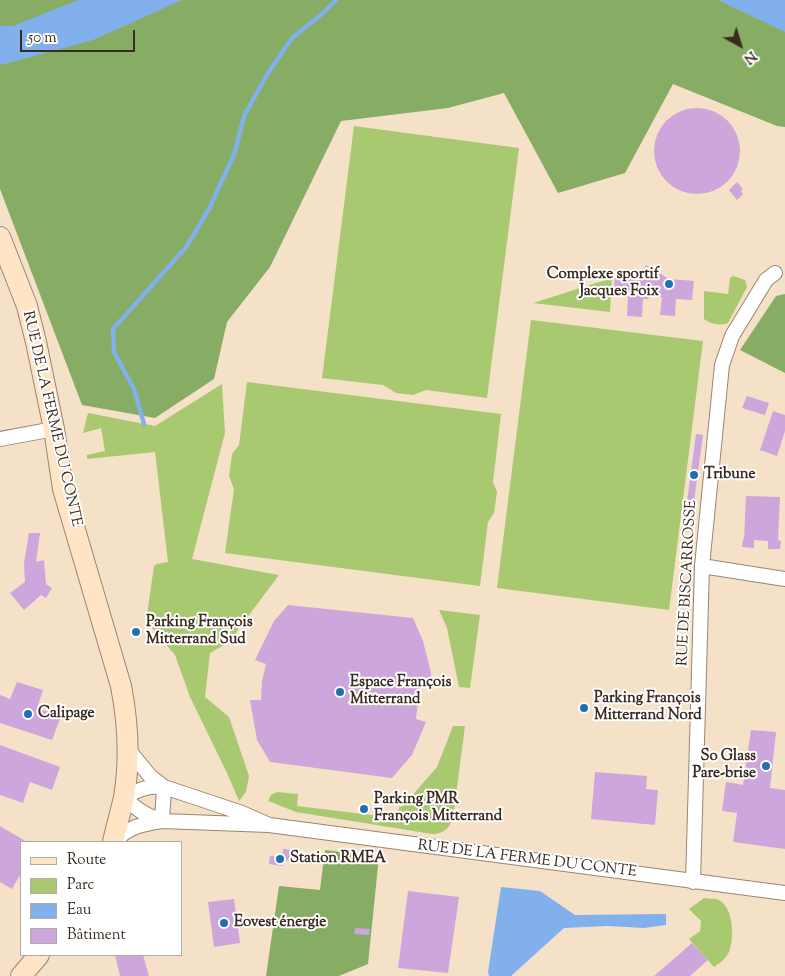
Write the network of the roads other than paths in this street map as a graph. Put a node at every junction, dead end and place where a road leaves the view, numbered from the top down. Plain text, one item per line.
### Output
1 (0, 238) edge
2 (6, 268) edge
3 (775, 273) dead end
4 (54, 428) junction
5 (0, 439) edge
6 (702, 566) junction
7 (785, 579) edge
8 (127, 748) junction
9 (164, 787) junction
10 (124, 797) junction
11 (162, 821) junction
12 (269, 826) junction
13 (113, 841) edge
14 (114, 841) edge
15 (693, 882) junction
16 (785, 893) edge
17 (38, 956) edge
18 (21, 976) edge

1 - 2 street, RUE DE LA FERME DU CONTE
2 - 4 street, RUE DE LA FERME DU CONTE
3 - 6 street, RUE DE BISCARROSSE
4 - 5 street
4 - 8 street, RUE DE LA FERME DU CONTE
6 - 7 street
6 - 15 street, RUE DE BISCARROSSE
8 - 9 street, RUE DE LA FERME DU CONTE
8 - 10 street, RUE DE LA FERME DU CONTE
9 - 10 street, RUE DE LA FERME DU CONTE
9 - 11 street
9 - 12 street, RUE DE LA FERME DU CONTE
10 - 11 street, RUE DE LA FERME DU CONTE
10 - 13 street
11 - 12 street, RUE DE LA FERME DU CONTE
11 - 14 street, RUE DE LA FERME DU CONTE
12 - 15 street, RUE DE LA FERME DU CONTE
15 - 16 street, RUE DE LA FERME DU CONTE
17 - 18 street

